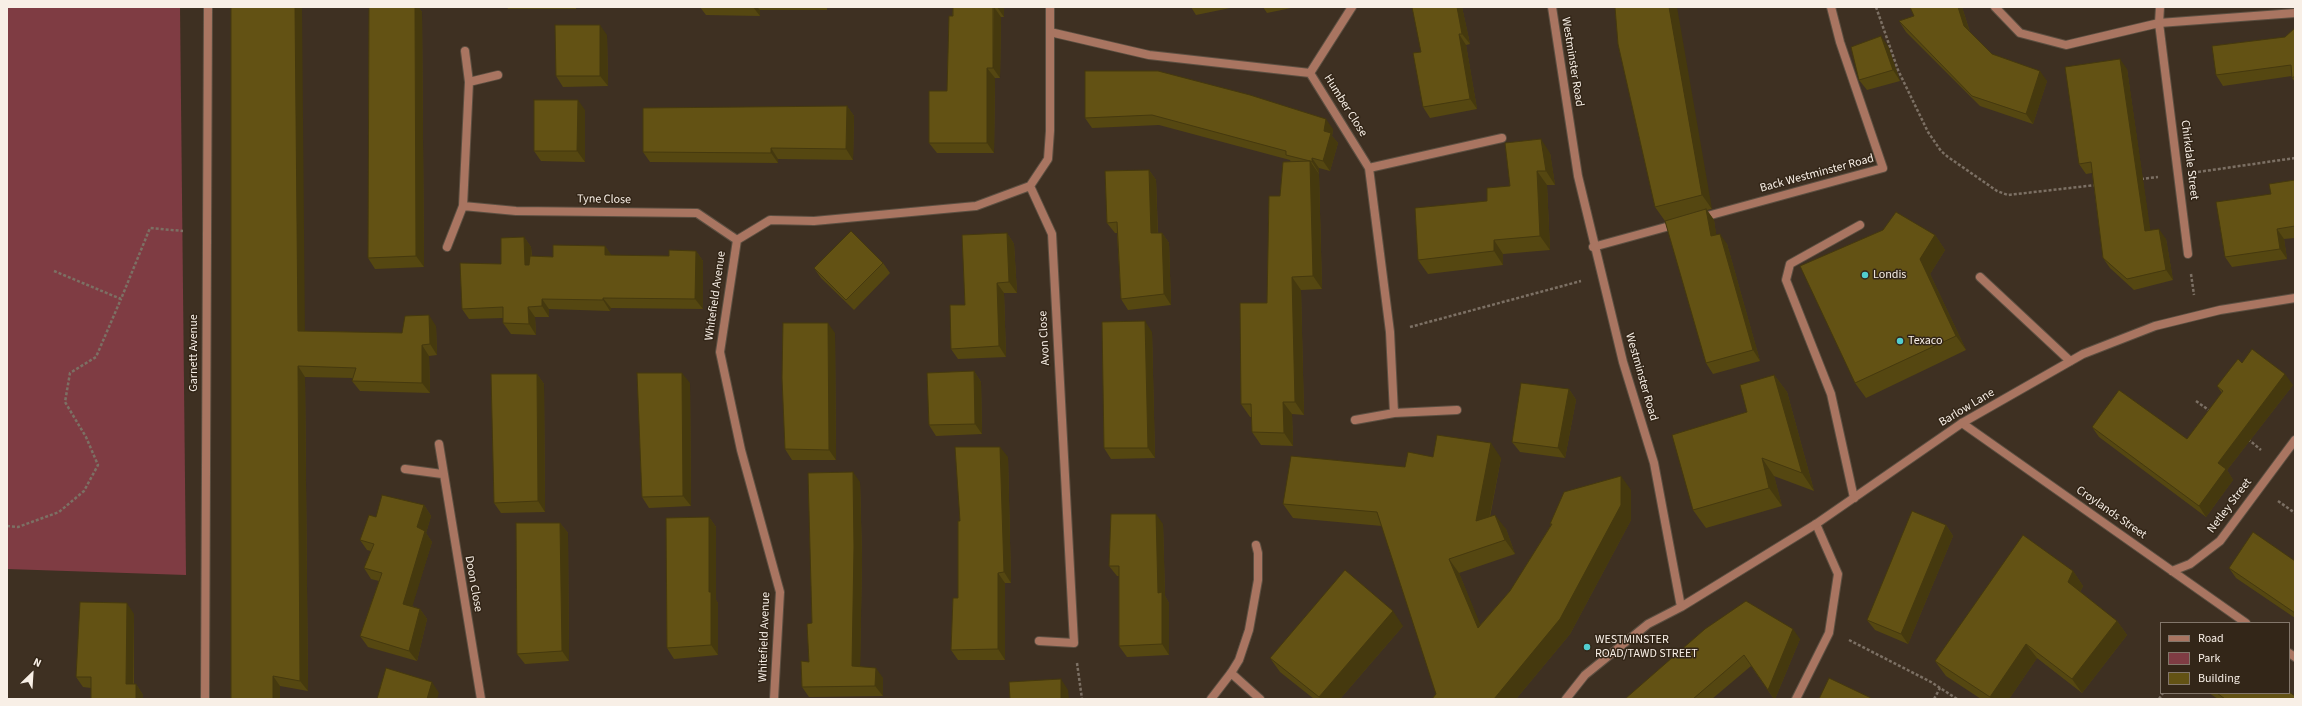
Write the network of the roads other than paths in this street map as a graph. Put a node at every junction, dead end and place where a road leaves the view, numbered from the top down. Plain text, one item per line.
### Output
1 (208, 7) edge
2 (1050, 7) edge
3 (1352, 7) edge
4 (1552, 7) edge
5 (1831, 7) edge
6 (1995, 7) edge
7 (2160, 7) edge
8 (2295, 13) edge
9 (2159, 23) junction
10 (1050, 32) junction
11 (465, 51) dead end
12 (1310, 73) junction
13 (498, 75) dead end
14 (469, 82) junction
15 (1502, 138) dead end
16 (1369, 168) junction
17 (1030, 186) junction
18 (463, 206) junction
19 (1860, 225) dead end
20 (737, 240) junction
21 (1593, 246) junction
22 (446, 247) dead end
23 (2188, 254) road end
24 (1980, 277) dead end
25 (2295, 298) edge
26 (2070, 361) junction
27 (1457, 410) dead end
28 (1394, 412) junction
29 (1355, 420) dead end
30 (1962, 423) junction
31 (2295, 440) edge
32 (439, 444) dead end
33 (405, 469) dead end
34 (442, 474) junction
35 (1854, 498) junction
36 (1816, 524) junction
37 (1256, 545) dead end
38 (2172, 571) junction
39 (1681, 607) junction
40 (2245, 622) edge
41 (1040, 641) dead end
42 (1231, 673) junction
43 (205, 699) edge
44 (481, 699) edge
45 (774, 699) edge
46 (1211, 699) edge
47 (1260, 699) edge
48 (1566, 699) edge
49 (1796, 699) edge

1 - 43 street, Garnett Avenue
2 - 10 street
3 - 12 street
4 - 21 street, Westminster Road
5 - 21 street, Back Westminster Road
6 - 9 street
7 - 9 street, Chirkdale Street
8 - 9 street
9 - 23 street, Chirkdale Street
10 - 12 street, Humber Close
10 - 17 street
11 - 14 street
12 - 16 street, Humber Close
13 - 14 street
14 - 18 street
15 - 16 street
16 - 28 street, Humber Close
17 - 20 street, Whitefield Avenue
17 - 41 street, Avon Close
18 - 20 street, Tyne Close
18 - 22 street
19 - 35 street
20 - 45 street, Whitefield Avenue
21 - 39 street, Westminster Road
24 - 26 street
25 - 26 street, Barlow Lane
26 - 30 street, Barlow Lane
27 - 28 street
28 - 29 street
30 - 35 street, Barlow Lane
30 - 38 street, Croylands Street
31 - 38 street, Netley Street
32 - 34 street, Doon Close
33 - 34 street
34 - 44 street, Doon Close
35 - 36 street, Barlow Lane
36 - 39 street, Barlow Lane
36 - 49 street
37 - 42 street
38 - 40 street, Croylands Street
39 - 48 street
42 - 46 street
42 - 47 street

